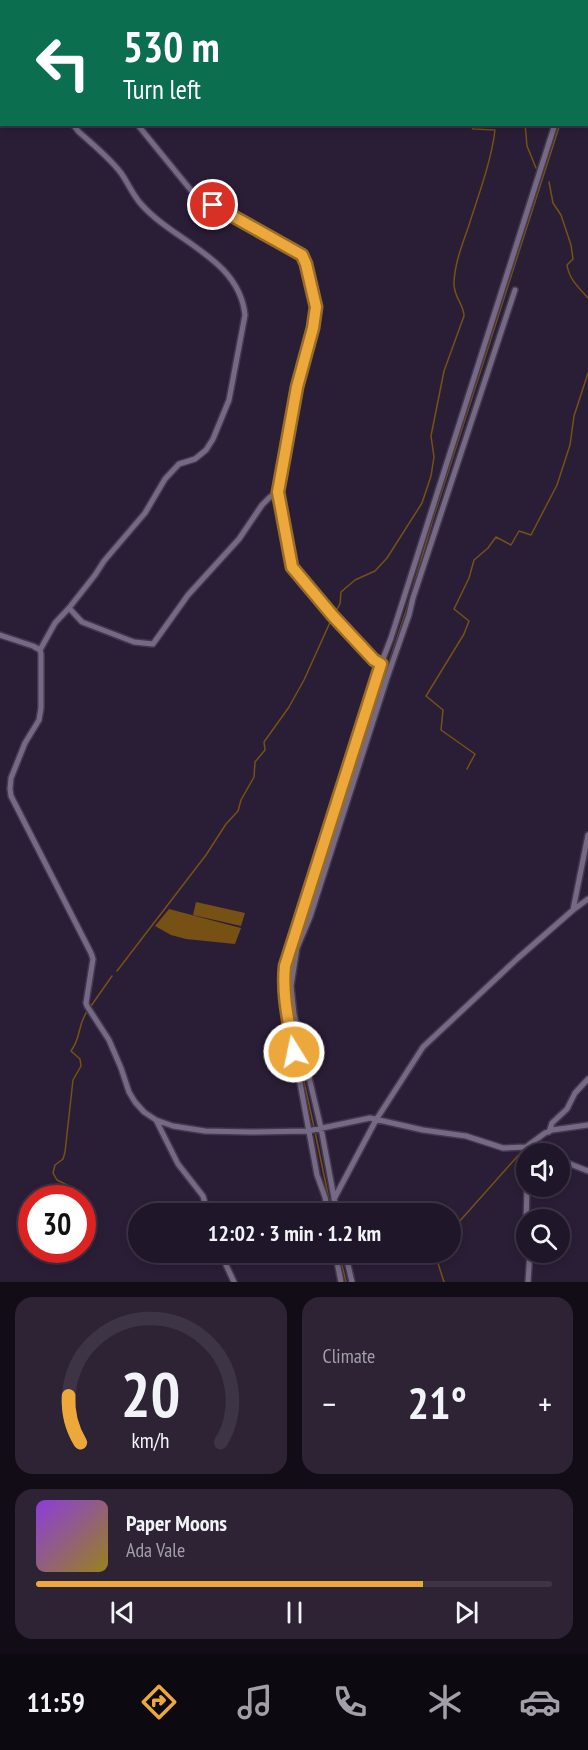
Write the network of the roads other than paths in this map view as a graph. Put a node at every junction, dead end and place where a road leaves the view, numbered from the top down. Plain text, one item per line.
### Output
1 (74, 126) edge
2 (139, 126) edge
3 (554, 126) edge
4 (515, 290) dead end
5 (278, 492) junction
6 (69, 608) junction
7 (0, 635) edge
8 (40, 650) junction
9 (381, 664) junction
10 (588, 835) edge
11 (588, 899) edge
12 (573, 910) junction
13 (588, 1079) edge
14 (156, 1120) junction
15 (376, 1120) junction
16 (588, 1125) edge
17 (320, 1128) junction
18 (308, 1131) junction
19 (549, 1132) junction
20 (532, 1143) edge
21 (516, 1147) edge
22 (570, 1164) edge
23 (588, 1171) edge
24 (334, 1199) junction
25 (205, 1203) edge
26 (326, 1203) edge
27 (335, 1203) edge
28 (225, 1263) edge
29 (337, 1263) edge
30 (348, 1263) edge
31 (529, 1263) edge
32 (234, 1282) edge
33 (341, 1282) edge
34 (352, 1282) edge
35 (528, 1282) edge

1 - 6 street
2 - 5 street
3 - 9 street
4 - 17 street
5 - 6 street
5 - 9 street
6 - 8 street
7 - 8 street
8 - 14 street
9 - 18 street
10 - 12 street
11 - 12 street
12 - 15 street
13 - 19 street
14 - 18 street
14 - 25 street
15 - 17 street
15 - 21 street
15 - 24 street
16 - 19 street
17 - 18 street
17 - 24 street
18 - 26 street
19 - 20 street
22 - 23 street
24 - 27 street
28 - 32 street
29 - 33 street
30 - 34 street
31 - 35 street

